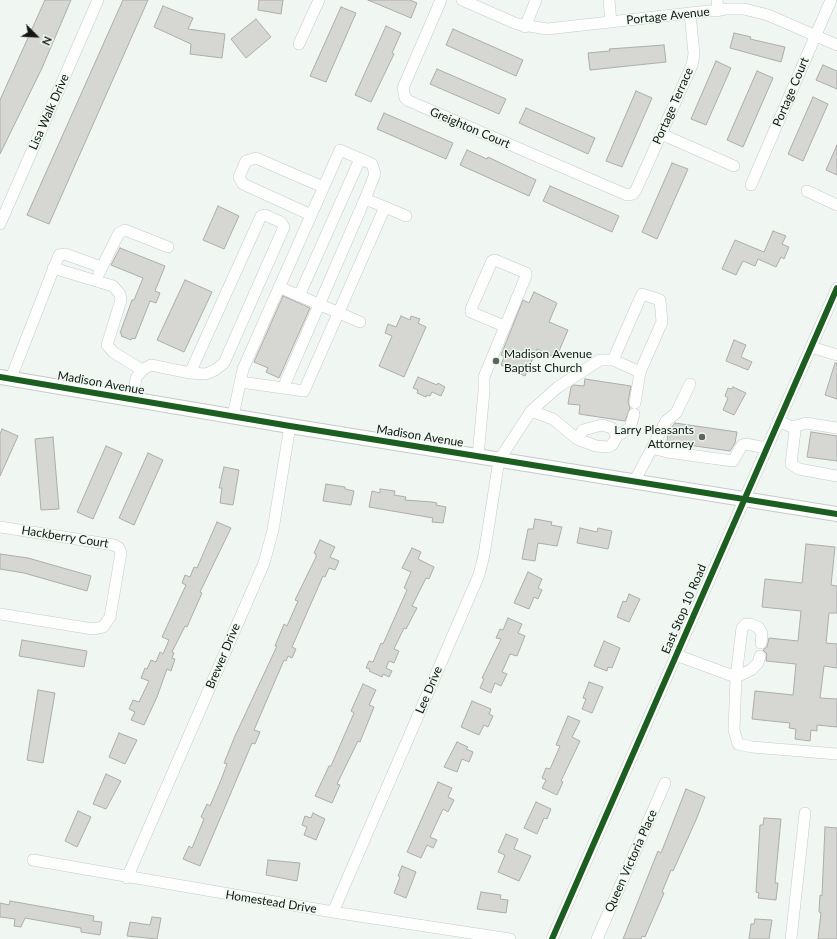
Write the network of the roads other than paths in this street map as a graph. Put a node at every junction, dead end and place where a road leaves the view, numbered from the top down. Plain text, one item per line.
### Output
1 (98, 0) edge
2 (319, 0) edge
3 (441, 0) edge
4 (462, 0) edge
5 (536, 0) edge
6 (609, 0) edge
7 (831, 0) edge
8 (717, 5) edge
9 (690, 13) junction
10 (611, 22) junction
11 (525, 27) junction
12 (816, 36) junction
13 (299, 44) dead end
14 (837, 45) edge
15 (661, 134) junction
16 (360, 159) junction
17 (734, 166) dead end
18 (751, 185) dead end
19 (323, 187) junction
20 (807, 191) dead end
21 (633, 194) joint
22 (365, 199) junction
23 (837, 205) edge
24 (385, 207) junction
25 (311, 215) junction
26 (406, 216) dead end
27 (0, 224) edge
28 (168, 247) dead end
29 (101, 267) junction
30 (53, 268) junction
31 (96, 281) junction
32 (279, 287) junction
33 (837, 288) edge
34 (299, 296) junction
35 (319, 304) junction
36 (339, 313) junction
37 (360, 322) dead end
38 (504, 326) junction
39 (811, 348) junction
40 (837, 355) edge
41 (613, 360) junction
42 (142, 370) junction
43 (640, 372) junction
44 (190, 373) junction
45 (5, 378) edge
46 (241, 382) junction
47 (690, 384) dead end
48 (283, 388) junction
49 (133, 400) junction
50 (531, 411) junction
51 (233, 416) junction
52 (778, 421) junction
53 (290, 426) junction
54 (792, 427) junction
55 (837, 428) edge
56 (617, 436) junction
57 (577, 439) junction
58 (652, 448) junction
59 (766, 448) junction
60 (478, 456) junction
61 (499, 460) junction
62 (837, 476) edge
63 (634, 482) junction
64 (743, 500) junction
65 (837, 514) edge
66 (0, 527) edge
67 (0, 614) edge
68 (761, 642) dead end
69 (676, 655) junction
70 (760, 656) dead end
71 (736, 676) junction
72 (837, 754) edge
73 (665, 783) dead end
74 (804, 813) dead end
75 (33, 860) dead end
76 (127, 878) junction
77 (333, 912) junction
78 (510, 939) edge
79 (552, 939) edge
80 (597, 939) edge
81 (791, 939) edge

1 - 27 street, Lisa Walk Drive
2 - 13 street
3 - 21 street, Greighton Court
4 - 11 street, Portage Avenue
5 - 11 street
6 - 10 street, Portage Avenue
7 - 12 street, Portage Court
8 - 9 street, Portage Avenue
8 - 12 street, Portage Avenue
9 - 10 street, Portage Avenue
9 - 15 street, Portage Terrace
10 - 11 street, Portage Avenue
12 - 14 street, Portage Avenue
12 - 18 street, Portage Court
15 - 17 street
15 - 21 street, Portage Terrace
16 - 19 street
16 - 22 street
16 - 34 street
19 - 25 street
19 - 25 street
20 - 23 street
22 - 24 street
22 - 35 street
24 - 26 street
24 - 36 street
25 - 32 street
28 - 29 street
29 - 30 street
29 - 31 street
30 - 31 street
30 - 45 street
31 - 42 street
32 - 34 street
32 - 46 street
33 - 39 street, East Stop 10 Road
34 - 35 street
35 - 36 street
35 - 48 street
36 - 37 street
36 - 48 street
38 - 38 street
38 - 60 street
39 - 40 street
39 - 52 street, East Stop 10 Road
41 - 43 street
41 - 43 street
41 - 50 street
42 - 44 street
42 - 49 street
43 - 56 street
44 - 44 street
45 - 49 main road, Madison Avenue
46 - 48 street
46 - 51 street
47 - 58 street
49 - 51 main road, Madison Avenue
50 - 57 street
50 - 61 street
51 - 53 main road, Madison Avenue
52 - 54 street
52 - 59 street, East Stop 10 Road
53 - 60 main road, Madison Avenue
53 - 76 street, Brewer Drive
54 - 55 street
54 - 62 street
56 - 57 street
56 - 57 street
58 - 59 street
58 - 63 street
59 - 64 street, East Stop 10 Road
60 - 61 main road, Madison Avenue
61 - 63 main road, Madison Avenue
61 - 77 street, Lee Drive
63 - 64 main road, Madison Avenue
64 - 65 main road, Madison Avenue
64 - 69 street, East Stop 10 Road
66 - 67 street, Hackberry Court
68 - 71 street
69 - 71 street
69 - 79 street, East Stop 10 Road
70 - 71 street
71 - 72 street
73 - 80 street, Queen Victoria Place
74 - 81 street
75 - 76 street, Homestead Drive
76 - 77 street, Homestead Drive
77 - 78 street, Homestead Drive

